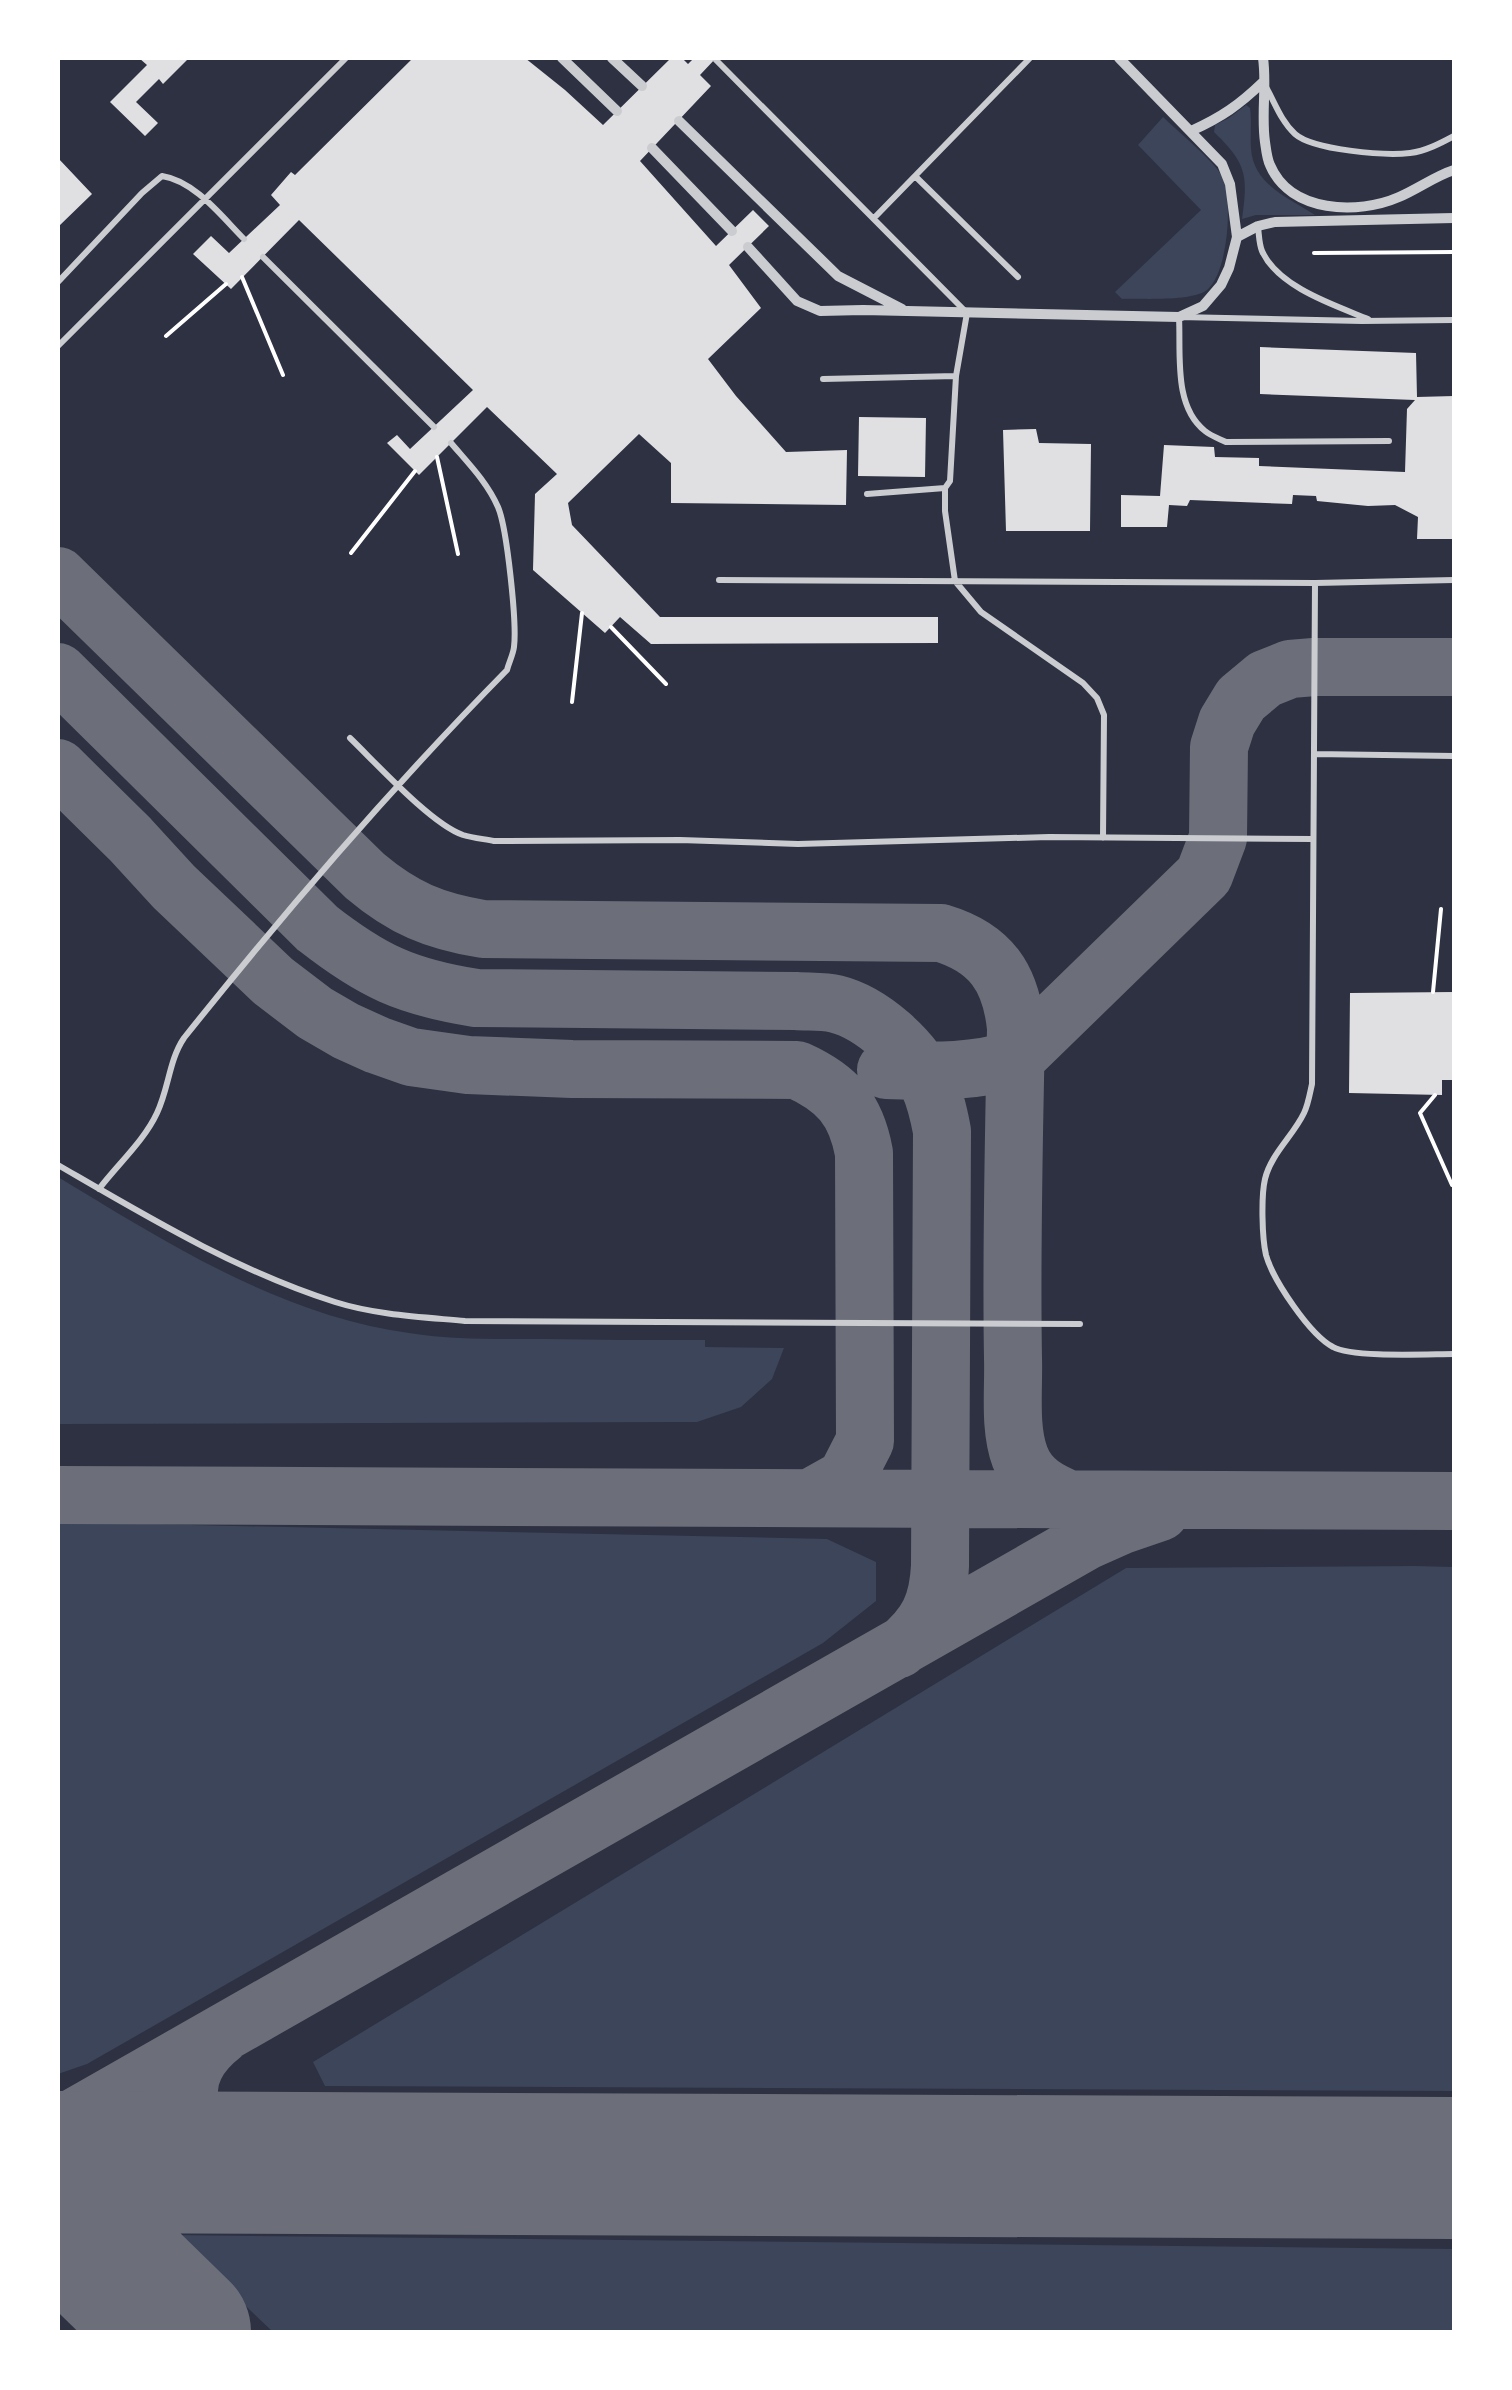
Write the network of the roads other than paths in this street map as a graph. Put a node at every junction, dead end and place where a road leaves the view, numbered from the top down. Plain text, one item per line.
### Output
1 (346, 58) edge
2 (562, 58) edge
3 (612, 58) edge
4 (1030, 58) edge
5 (1119, 58) edge
6 (715, 59) edge
7 (1265, 59) edge
8 (1264, 81) junction
9 (642, 86) dead end
10 (617, 112) dead end
11 (678, 121) dead end
12 (1192, 131) junction
13 (1454, 136) edge
14 (652, 148) dead end
15 (1454, 170) edge
16 (915, 176) junction
17 (205, 200) junction
18 (1355, 208) junction
19 (874, 218) junction
20 (1384, 218) junction
21 (1454, 218) edge
22 (1258, 226) junction
23 (732, 230) dead end
24 (1237, 237) junction
25 (244, 240) dead end
26 (748, 246) dead end
27 (263, 257) dead end
28 (1018, 277) dead end
29 (58, 282) edge
30 (906, 311) junction
31 (967, 313) junction
32 (1179, 317) junction
33 (1454, 320) edge
34 (1374, 321) junction
35 (58, 346) edge
36 (956, 376) junction
37 (823, 379) dead end
38 (434, 426) dead end
39 (1389, 441) dead end
40 (451, 444) dead end
41 (945, 488) junction
42 (867, 494) dead end
43 (720, 580) dead end
44 (1454, 580) edge
45 (956, 581) junction
46 (1315, 582) junction
47 (350, 738) dead end
48 (1314, 754) junction
49 (1454, 756) edge
50 (398, 784) junction
51 (1103, 838) junction
52 (1313, 839) junction
53 (58, 1165) edge
54 (99, 1189) junction
55 (1080, 1324) dead end
56 (1454, 1354) edge

1 - 17 lane
2 - 10 street
3 - 9 street
4 - 16 lane
5 - 12 street
6 - 19 lane
7 - 8 street
8 - 12 street
8 - 13 lane
8 - 18 street
11 - 30 street
12 - 24 street
14 - 23 street
15 - 18 street
16 - 19 lane
16 - 28 lane
17 - 25 lane
17 - 29 lane
17 - 35 lane
18 - 20 street
19 - 31 lane
20 - 21 street
20 - 22 street
22 - 24 street
22 - 34 lane
24 - 32 street
26 - 30 street
27 - 38 lane
30 - 31 street
31 - 32 street
31 - 36 lane
32 - 34 lane
32 - 39 lane
33 - 34 lane
36 - 37 lane
36 - 41 lane
40 - 50 lane
41 - 42 lane
41 - 45 lane
43 - 45 lane
44 - 46 lane
45 - 46 lane
45 - 51 lane
46 - 48 lane
47 - 50 lane
48 - 49 lane
48 - 52 lane
50 - 51 lane
50 - 54 lane
51 - 52 lane
52 - 56 lane
53 - 54 lane
54 - 55 lane

